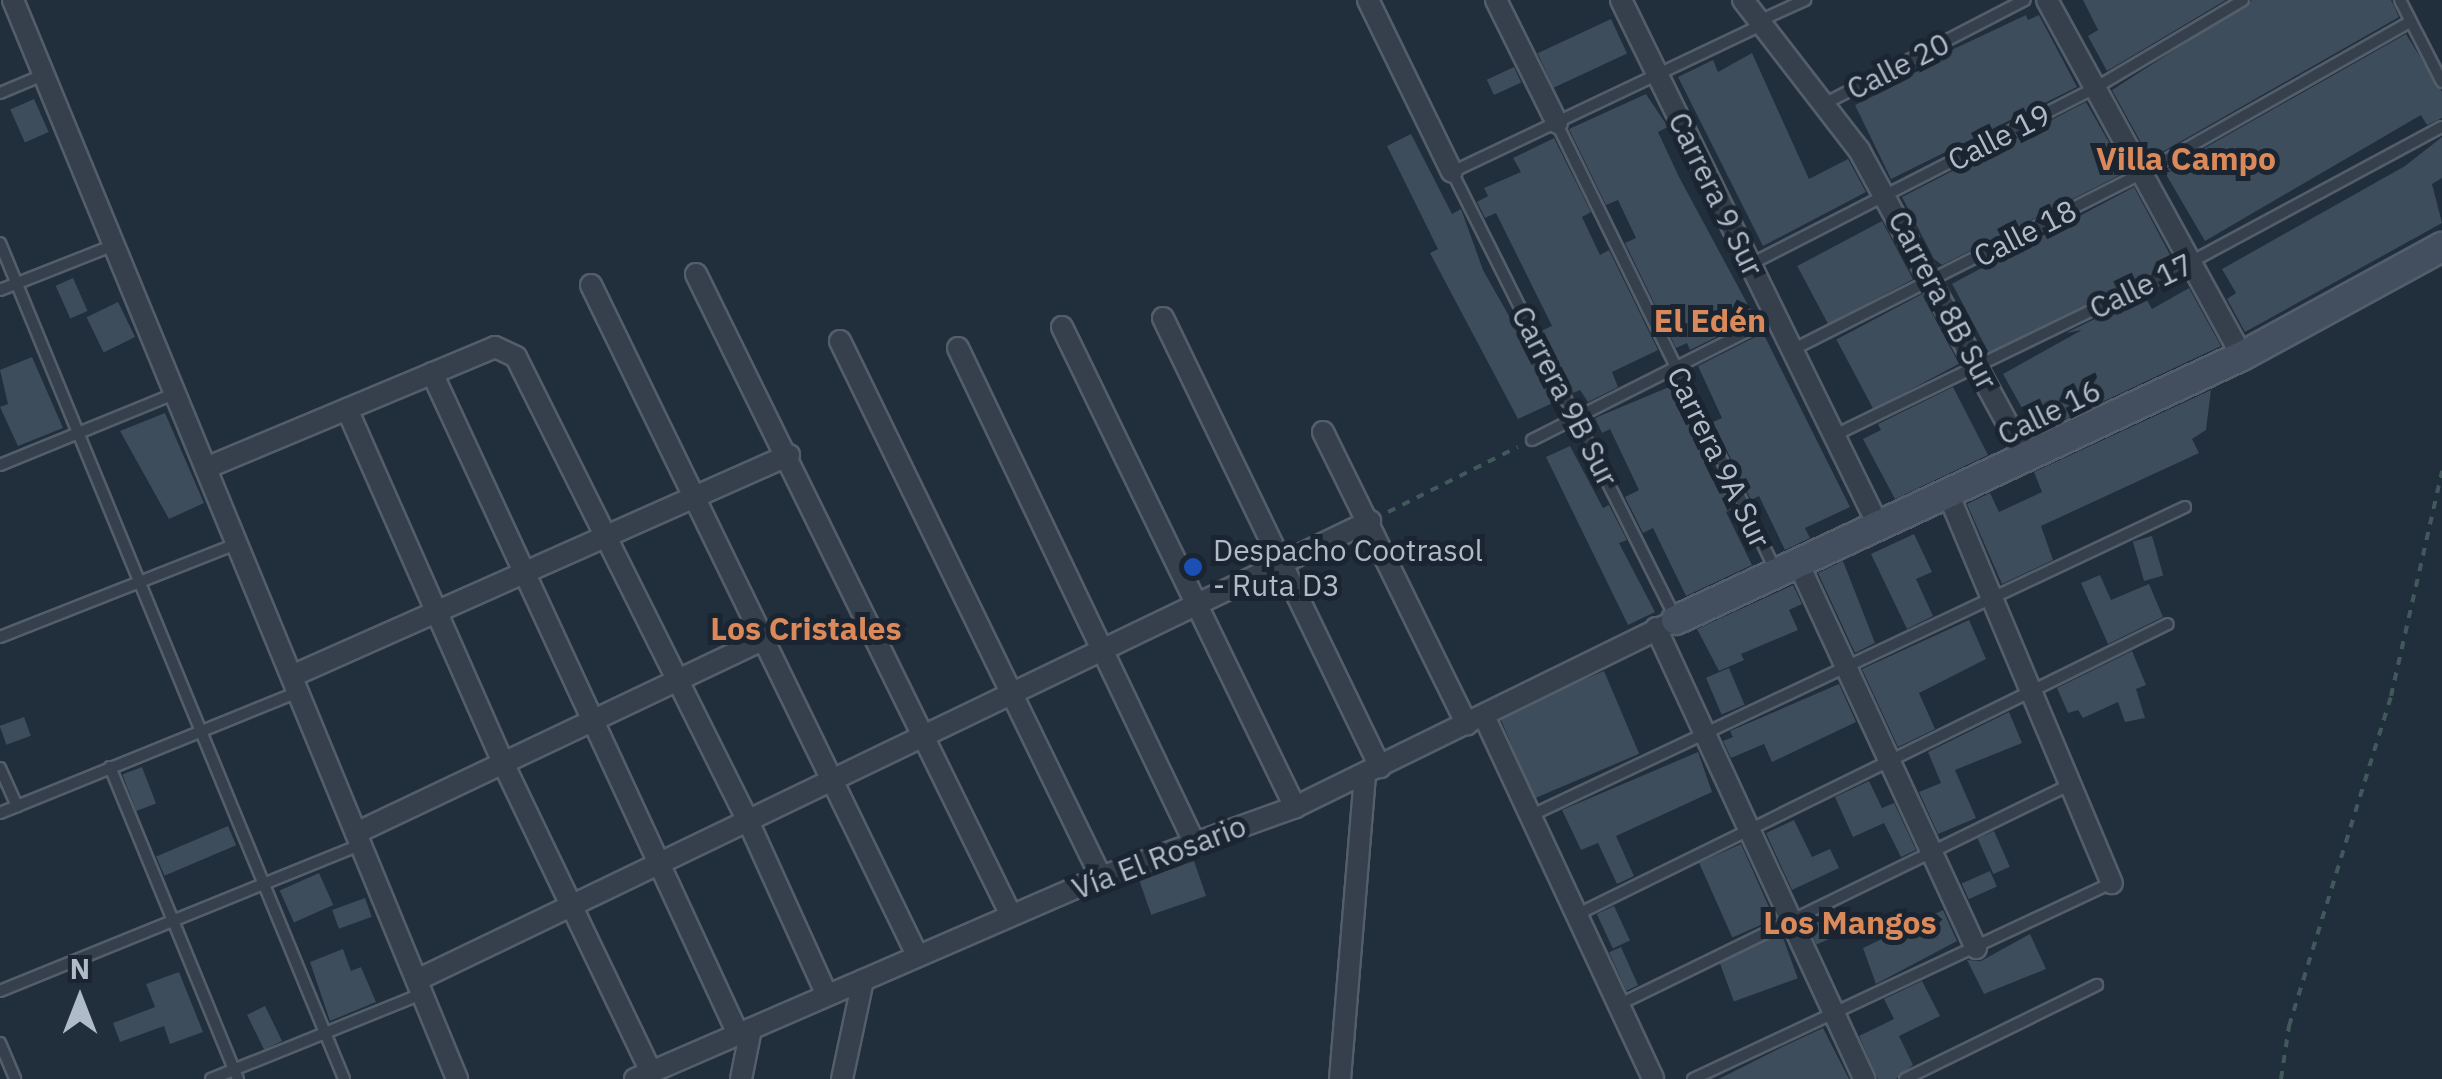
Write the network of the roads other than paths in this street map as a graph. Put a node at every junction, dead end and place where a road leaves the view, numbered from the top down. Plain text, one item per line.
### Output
1 (14, 0) edge
2 (1368, 0) edge
3 (1496, 0) edge
4 (1621, 0) edge
5 (1744, 0) edge
6 (1805, 0) edge
7 (2025, 0) edge
8 (2047, 0) edge
9 (2243, 0) edge
10 (2400, 0) edge
11 (2411, 21) junction
12 (1760, 23) junction
13 (44, 74) junction
14 (1658, 75) junction
15 (2442, 82) edge
16 (2095, 88) junction
17 (0, 94) edge
18 (1824, 104) junction
19 (1557, 123) junction
20 (2442, 127) edge
21 (1452, 172) junction
22 (2141, 174) junction
23 (1886, 195) junction
24 (0, 243) edge
25 (114, 245) junction
26 (2442, 246) edge
27 (2189, 262) junction
28 (1750, 264) junction
29 (696, 274) dead end
30 (1934, 279) junction
31 (16, 284) junction
32 (591, 284) dead end
33 (0, 290) edge
34 (1164, 318) dead end
35 (1776, 318) junction
36 (1062, 327) dead end
37 (840, 341) dead end
38 (958, 348) dead end
39 (1792, 350) junction
40 (2242, 356) junction
41 (1980, 364) junction
42 (1675, 368) junction
43 (432, 373) junction
44 (175, 393) junction
45 (347, 409) junction
46 (1576, 418) junction
47 (79, 432) junction
48 (1323, 432) dead end
49 (1834, 435) junction
50 (1532, 440) road end
51 (789, 455) junction
52 (2027, 459) junction
53 (0, 465) edge
54 (206, 468) junction
55 (698, 496) junction
56 (1949, 496) junction
57 (2185, 506) dead end
58 (1370, 521) junction
59 (1880, 529) junction
60 (602, 538) junction
61 (237, 544) junction
62 (1285, 562) junction
63 (1788, 570) junction
64 (523, 574) junction
65 (138, 581) junction
66 (1993, 600) junction
67 (1198, 604) junction
68 (434, 613) junction
69 (1666, 624) junction
70 (2168, 624) dead end
71 (0, 637) edge
72 (767, 638) junction
73 (1102, 650) junction
74 (1845, 668) junction
75 (676, 682) junction
76 (295, 684) junction
77 (2032, 690) junction
78 (1013, 696) junction
79 (1476, 720) junction
80 (590, 722) junction
81 (204, 730) junction
82 (1705, 735) junction
83 (924, 736) junction
84 (1887, 759) junction
85 (503, 764) junction
86 (110, 767) junction
87 (0, 768) edge
88 (1372, 772) junction
89 (835, 779) junction
90 (2071, 784) junction
91 (17, 806) junction
92 (1295, 807) junction
93 (0, 813) edge
94 (1532, 815) junction
95 (748, 821) junction
96 (1745, 831) junction
97 (359, 839) junction
98 (1194, 842) junction
99 (1932, 852) junction
100 (663, 862) junction
101 (1101, 877) junction
102 (266, 881) junction
103 (2112, 883) joint
104 (572, 905) junction
105 (1578, 914) junction
106 (1011, 915) junction
107 (172, 920) junction
108 (1787, 923) junction
109 (1976, 948) junction
110 (917, 955) junction
111 (863, 980) junction
112 (2097, 985) dead end
113 (419, 987) junction
114 (0, 991) edge
115 (827, 995) junction
116 (1620, 1004) junction
117 (1833, 1014) junction
118 (745, 1031) junction
119 (324, 1033) junction
120 (0, 1043) edge
121 (236, 1074) edge
122 (642, 1077) edge
123 (15, 1079) edge
124 (211, 1079) edge
125 (344, 1079) edge
126 (457, 1079) edge
127 (741, 1079) edge
128 (842, 1079) edge
129 (1340, 1079) edge
130 (1653, 1079) edge
131 (1693, 1079) edge
132 (1864, 1079) edge
133 (1905, 1079) edge

1 - 13 street
2 - 21 street
3 - 19 street
4 - 14 street, Carrera 9 Sur
5 - 12 street, Carrera 8B Sur
6 - 12 lane
7 - 18 lane, Calle 20
8 - 16 street
9 - 16 lane, Calle 19
10 - 11 lane
11 - 15 lane
11 - 22 lane, Calle 18
12 - 14 lane
12 - 18 street, Carrera 8B Sur
13 - 17 lane
13 - 25 street
14 - 19 lane
14 - 28 street, Carrera 9 Sur
16 - 22 street
16 - 23 lane, Calle 19
18 - 23 street, Carrera 8B Sur
19 - 21 lane
19 - 42 lane, Carrera 9A Sur
20 - 27 lane, Calle 17
21 - 46 lane, Carrera 9B Sur
22 - 27 street
22 - 30 lane, Calle 18
23 - 28 lane, Calle 19
23 - 30 street, Carrera 8B Sur
24 - 31 lane
25 - 31 lane
25 - 44 street
26 - 40 street, Calle 16
27 - 40 street
27 - 41 lane, Calle 17
28 - 35 street, Carrera 9 Sur
29 - 51 street
30 - 39 lane, Calle 18
30 - 41 street, Carrera 8B Sur
31 - 33 lane
31 - 47 lane
32 - 55 street
34 - 62 street
35 - 39 street, Carrera 9 Sur
35 - 42 lane
36 - 67 street
37 - 78 street
38 - 73 street
39 - 49 street, Carrera 9 Sur
40 - 52 street, Calle 16
41 - 49 lane, Calle 17
41 - 52 street, Carrera 8B Sur
42 - 46 lane
42 - 63 lane, Carrera 9A Sur
43 - 45 street
43 - 60 street
43 - 64 street
44 - 47 lane
44 - 54 street
45 - 54 street
45 - 68 street
46 - 50 lane
46 - 69 lane, Carrera 9B Sur
47 - 53 lane
47 - 65 lane
48 - 58 street
49 - 59 street, Carrera 9 Sur
51 - 55 street
51 - 83 street
52 - 56 street, Calle 16
54 - 61 street
55 - 60 street
55 - 72 street
56 - 59 street, Calle 16
56 - 66 street
57 - 66 lane
58 - 62 street
58 - 79 street
59 - 63 street, Calle 16
60 - 64 street
60 - 75 street
61 - 65 lane
61 - 76 street
62 - 67 street
62 - 88 street
63 - 69 street, Calle 16
63 - 74 street
64 - 68 street
64 - 80 street
65 - 71 lane
65 - 81 lane
66 - 74 lane
66 - 77 street
67 - 73 street
67 - 92 street
68 - 76 street
68 - 85 street
69 - 79 street, Vía El Rosario
69 - 82 street
70 - 77 lane
72 - 75 street
72 - 89 street
73 - 78 street
73 - 98 street
74 - 82 lane
74 - 84 street
75 - 80 street
75 - 95 street
76 - 81 lane
76 - 97 street
77 - 84 lane
77 - 90 street
78 - 83 street
78 - 101 street
79 - 88 street, Vía El Rosario
79 - 94 street
80 - 85 street
80 - 100 street
81 - 86 lane
81 - 102 lane
82 - 94 lane
82 - 96 street
83 - 89 street
83 - 106 street
84 - 96 lane
84 - 99 street
85 - 97 street
85 - 104 street
86 - 91 lane
86 - 107 lane
87 - 91 lane
88 - 92 street, Vía El Rosario
88 - 129 street
89 - 95 street
89 - 110 street
90 - 99 lane
90 - 103 street
91 - 93 lane
92 - 98 street, Vía El Rosario
94 - 105 street
95 - 100 street
95 - 115 street
96 - 105 lane
96 - 108 street
97 - 102 lane
97 - 113 street
98 - 101 street, Vía El Rosario
99 - 108 lane
99 - 109 street
100 - 104 street
100 - 118 street
101 - 106 street, Vía El Rosario
102 - 107 lane
102 - 119 lane
103 - 109 lane
104 - 113 street
104 - 122 street
105 - 116 street
106 - 110 street, Vía El Rosario
107 - 114 lane
107 - 121 lane
108 - 116 lane
108 - 117 street
109 - 117 lane
110 - 111 street, Vía El Rosario
111 - 115 street, Vía El Rosario
111 - 128 street
112 - 133 lane
113 - 119 lane
113 - 126 street
115 - 118 street, Vía El Rosario
116 - 130 street
117 - 131 lane
117 - 132 street
118 - 122 street, Vía El Rosario
118 - 127 street
119 - 121 lane
119 - 125 lane
120 - 123 lane
121 - 124 lane

